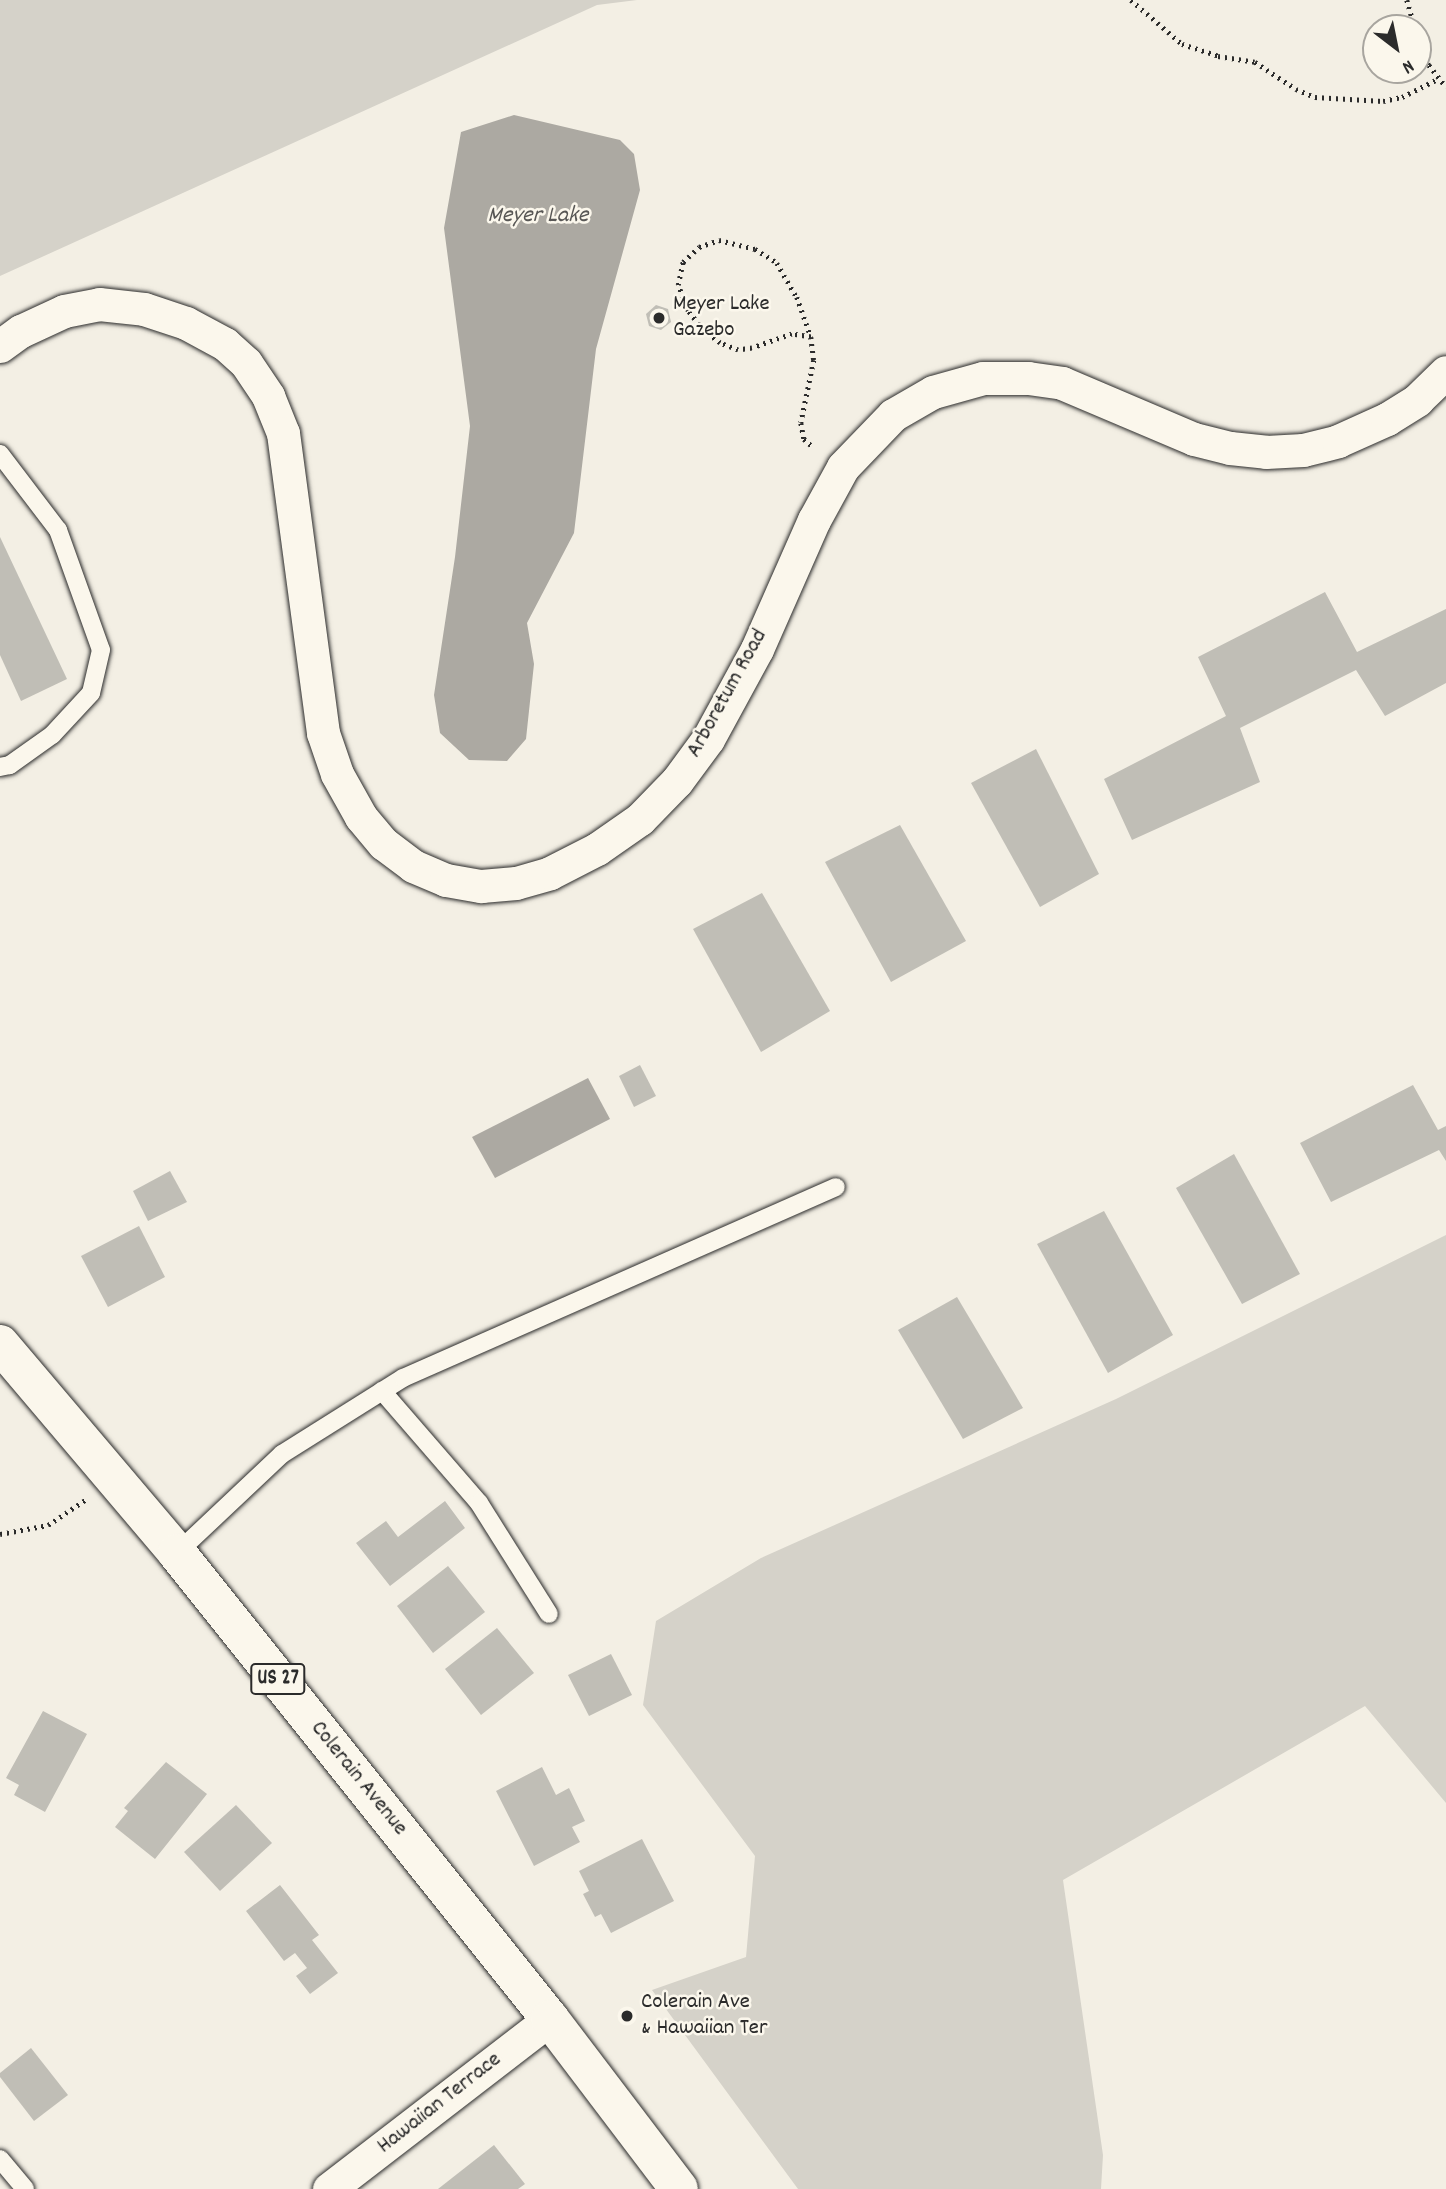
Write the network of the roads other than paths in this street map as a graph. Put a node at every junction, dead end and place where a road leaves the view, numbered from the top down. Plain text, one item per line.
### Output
1 (0, 346) edge
2 (1446, 372) edge
3 (0, 454) edge
4 (0, 766) edge
5 (836, 1186) dead end
6 (0, 1344) edge
7 (382, 1391) junction
8 (177, 1553) junction
9 (549, 1614) dead end
10 (550, 2019) junction
11 (0, 2159) edge
12 (25, 2189) edge
13 (329, 2189) edge
14 (679, 2189) edge

1 - 2 street, Arboretum Road
3 - 4 lane
5 - 7 lane
6 - 8 main road, Colerain Avenue / US 27
7 - 8 lane
7 - 9 lane
8 - 10 main road, Colerain Avenue / US 27
10 - 13 street, Hawaiian Terrace
10 - 14 main road, Colerain Avenue / US 27
11 - 12 lane

